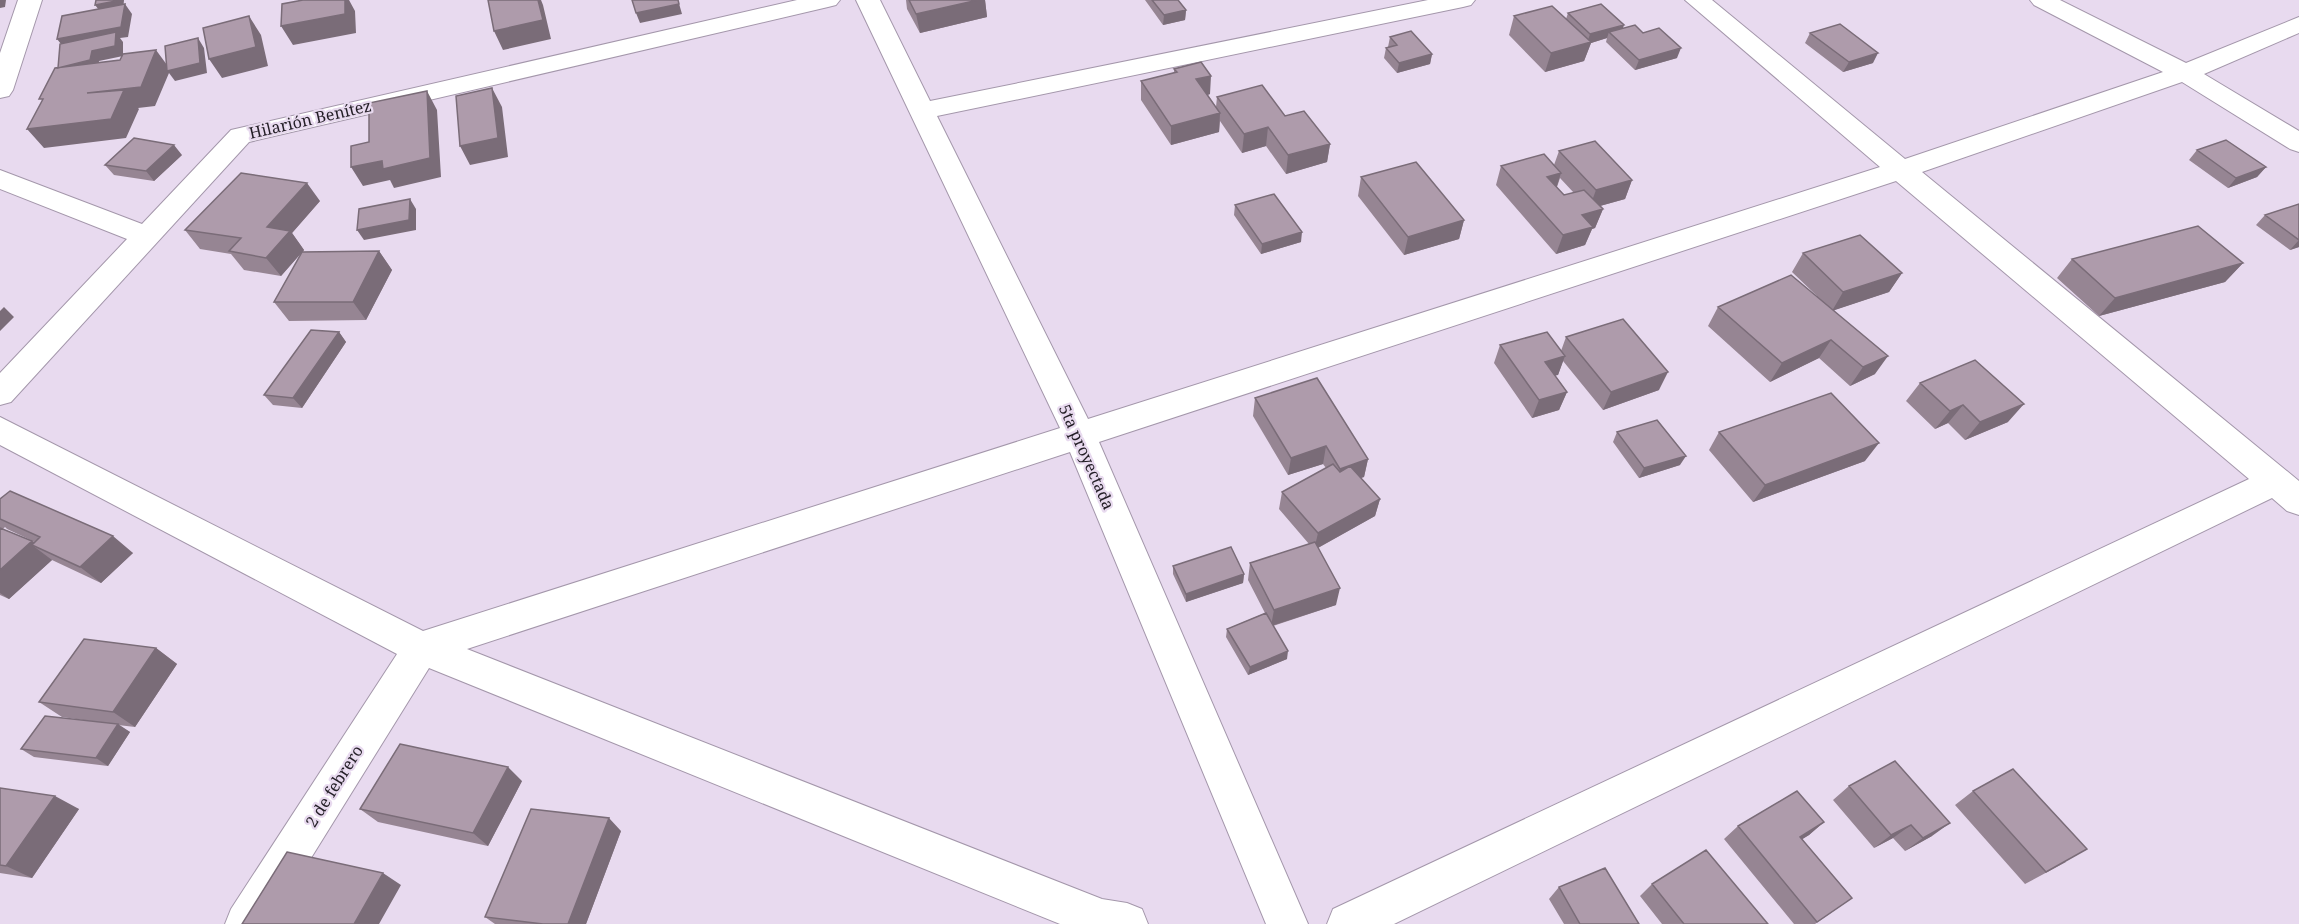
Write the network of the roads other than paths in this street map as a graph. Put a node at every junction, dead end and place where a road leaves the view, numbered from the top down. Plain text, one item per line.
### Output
1 (30, 0) edge
2 (828, 0) edge
3 (868, 0) edge
4 (1464, 0) edge
5 (1697, 0) edge
6 (2042, 0) edge
7 (2299, 24) edge
8 (2185, 73) junction
9 (0, 90) edge
10 (922, 111) junction
11 (2299, 143) edge
12 (1900, 170) junction
13 (0, 179) edge
14 (146, 236) junction
15 (0, 393) edge
16 (0, 430) edge
17 (1079, 434) junction
18 (2288, 491) edge
19 (421, 648) junction
20 (246, 924) edge
21 (1127, 924) edge
22 (1287, 924) edge
23 (1348, 924) edge

1 - 9 street
2 - 14 street, Hilarión Benítez
3 - 10 street, 5ta proyectada
4 - 10 street
5 - 12 street
6 - 8 street
7 - 8 street
8 - 11 street
8 - 12 street
10 - 17 street, 5ta proyectada
12 - 17 street
12 - 18 street
13 - 14 street
14 - 15 street, Hilarión Benítez
16 - 19 street
17 - 19 street
17 - 22 street, 5ta proyectada
18 - 23 street
19 - 20 street, 2 de febrero
19 - 21 street

